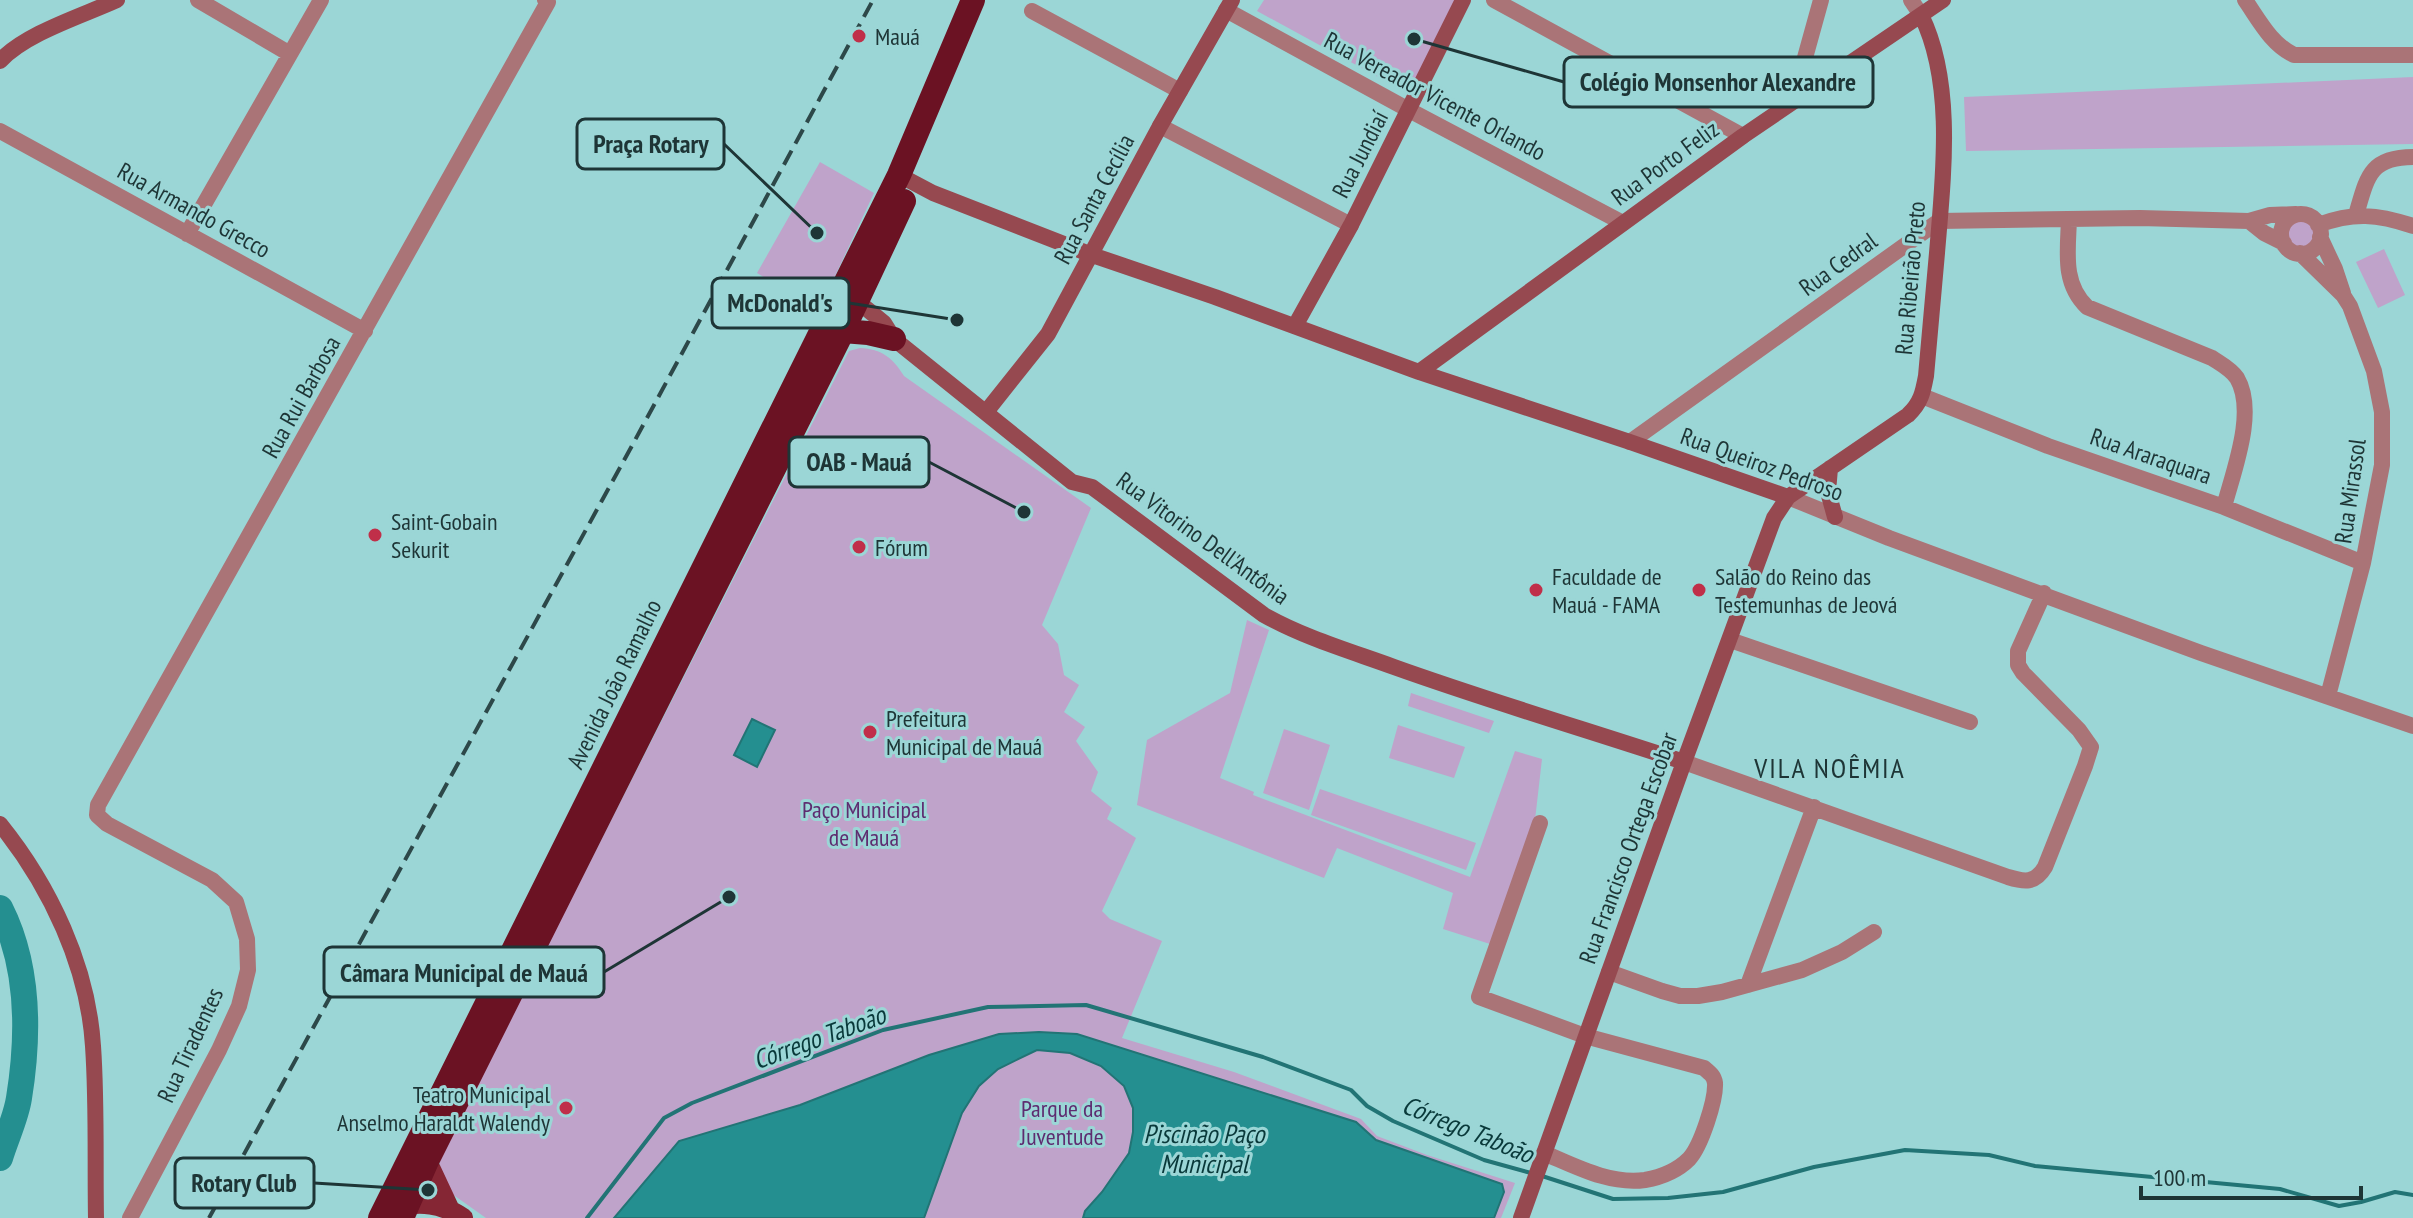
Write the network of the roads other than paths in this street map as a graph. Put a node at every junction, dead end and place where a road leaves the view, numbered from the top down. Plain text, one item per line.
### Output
1 (117, 0) edge
2 (198, 0) edge
3 (321, 0) edge
4 (973, 0) edge
5 (989, 0) edge
6 (1463, 0) edge
7 (1494, 0) edge
8 (1821, 0) edge
9 (1911, 0) edge
10 (1943, 0) edge
11 (2245, 0) edge
12 (547, 1) edge
13 (1229, 5) edge
14 (1032, 11) dead end
15 (1921, 15) junction
16 (290, 54) junction
17 (2413, 55) edge
18 (0, 61) edge
19 (1180, 91) junction
20 (1793, 101) junction
21 (1409, 110) junction
22 (1160, 126) junction
23 (0, 131) edge
24 (1743, 136) junction
25 (2413, 157) edge
26 (906, 178) junction
27 (2296, 214) junction
28 (2356, 215) junction
29 (2069, 219) junction
30 (1939, 221) junction
31 (2249, 221) junction
32 (1623, 223) junction
33 (1351, 225) junction
34 (2413, 226) edge
35 (2319, 231) junction
36 (187, 234) junction
37 (2284, 243) junction
38 (2300, 253) junction
39 (1092, 255) junction
40 (850, 294) junction
41 (2343, 295) junction
42 (1295, 326) junction
43 (365, 331) junction
44 (843, 331) junction
45 (894, 339) junction
46 (1419, 372) junction
47 (1922, 396) junction
48 (986, 412) junction
49 (1630, 442) junction
50 (1830, 468) junction
51 (1788, 497) junction
52 (2224, 507) junction
53 (1835, 517) junction
54 (2363, 563) junction
55 (2044, 593) junction
56 (1730, 640) junction
57 (2328, 696) junction
58 (1970, 722) dead end
59 (2413, 726) edge
60 (1684, 762) junction
61 (1814, 807) junction
62 (97, 815) joint
63 (1540, 823) dead end
64 (0, 824) edge
65 (1874, 932) dead end
66 (1609, 972) junction
67 (1748, 985) junction
68 (1585, 1036) junction
69 (1542, 1160) junction
70 (427, 1161) junction
71 (393, 1213) edge
72 (456, 1213) edge
73 (96, 1218) edge
74 (130, 1218) edge
75 (1521, 1218) edge

1 - 18 street
2 - 16 street
3 - 16 street
4 - 26 highway
5 - 26 highway
6 - 21 street, Rua Jundiaí
7 - 24 street
8 - 20 street
9 - 15 street, Rua Ribeirão Preto
10 - 15 street, Rua Porto Feliz
11 - 17 street
12 - 43 street, Rua Rui Barbosa
13 - 19 street, Rua Santa Cecília
13 - 21 street, Rua Vereador Vicente Orlando
14 - 19 street
15 - 20 street, Rua Porto Feliz
15 - 30 street, Rua Ribeirão Preto
16 - 36 street
19 - 22 street, Rua Santa Cecília
20 - 24 street, Rua Porto Feliz
21 - 32 street, Rua Vereador Vicente Orlando
21 - 33 street, Rua Jundiaí
22 - 33 street
22 - 39 street, Rua Santa Cecília
23 - 36 street, Rua Armando Grecco
24 - 32 street, Rua Porto Feliz
25 - 28 street
26 - 39 street, Rua Queiroz Pedroso
26 - 40 highway, Avenida João Ramalho
26 - 40 highway, Avenida João Ramalho
27 - 31 street
27 - 35 street
27 - 37 street
28 - 34 street
28 - 35 street
29 - 30 street
29 - 31 street
29 - 52 street
30 - 47 street, Rua Ribeirão Preto
30 - 49 street, Rua Cedral
31 - 37 street
32 - 46 street, Rua Porto Feliz
33 - 42 street, Rua Jundiaí
35 - 38 street
35 - 41 street, Rua Mirassol
36 - 43 street, Rua Armando Grecco
37 - 38 street
38 - 41 street, Rua Mirassol
39 - 42 street, Rua Queiroz Pedroso
39 - 48 street, Rua Santa Cecília
40 - 44 highway, Avenida João Ramalho
40 - 45 street, Rua Vitorino Dell'Antônia
40 - 71 highway, Avenida João Ramalho
41 - 54 street, Rua Mirassol
42 - 46 street, Rua Queiroz Pedroso
43 - 62 street, Rua Rui Barbosa
44 - 45 highway
44 - 70 highway, Avenida João Ramalho
45 - 48 street, Rua Vitorino Dell'Antônia
46 - 49 street, Rua Queiroz Pedroso
47 - 50 street
47 - 52 street, Rua Araraquara
48 - 60 street, Rua Vitorino Dell'Antônia
49 - 51 street, Rua Queiroz Pedroso
50 - 51 street
50 - 53 street
51 - 53 street, Rua Queiroz Pedroso
51 - 56 street, Rua Francisco Ortega Escobar
52 - 54 street, Rua Araraquara
53 - 55 street, Rua Queiroz Pedroso
54 - 57 street, Rua Mirassol
55 - 57 street, Rua Queiroz Pedroso
55 - 61 street
56 - 58 street
56 - 60 street, Rua Francisco Ortega Escobar
57 - 59 street, Rua Queiroz Pedroso
60 - 61 street
60 - 66 street, Rua Francisco Ortega Escobar
61 - 67 street
62 - 74 street, Rua Tiradentes
63 - 68 street
64 - 73 street
65 - 67 street
66 - 67 street
66 - 68 street, Rua Francisco Ortega Escobar
68 - 69 street, Rua Francisco Ortega Escobar
68 - 69 street
69 - 75 street, Rua Francisco Ortega Escobar
70 - 71 highway, Avenida João Ramalho
70 - 72 main road
71 - 72 main road

